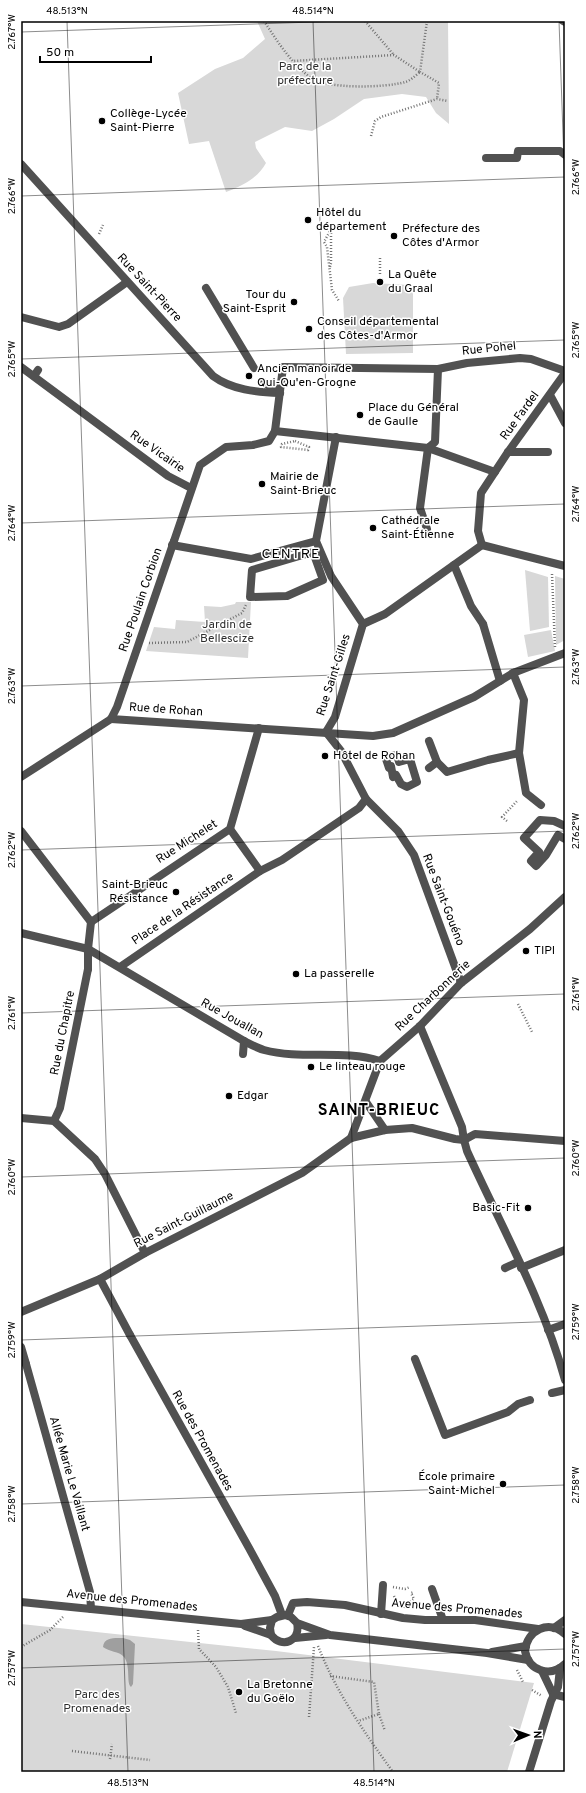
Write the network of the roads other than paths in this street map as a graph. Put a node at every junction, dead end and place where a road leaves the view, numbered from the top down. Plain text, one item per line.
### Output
1 (565, 155) edge
2 (486, 158) dead end
3 (21, 164) edge
4 (127, 282) junction
5 (206, 288) dead end
6 (21, 317) edge
7 (21, 367) edge
8 (254, 368) dead end
9 (438, 369) junction
10 (565, 372) edge
11 (263, 382) dead end
12 (280, 393) junction
13 (550, 395) junction
14 (565, 423) edge
15 (275, 431) junction
16 (336, 437) junction
17 (428, 448) junction
18 (508, 452) junction
19 (548, 452) dead end
20 (495, 472) junction
21 (191, 488) junction
22 (427, 529) dead end
23 (316, 541) junction
24 (173, 543) junction
25 (482, 545) junction
26 (454, 565) junction
27 (565, 566) edge
28 (250, 597) joint
29 (363, 624) junction
30 (565, 653) edge
31 (513, 673) junction
32 (500, 681) junction
33 (111, 719) junction
34 (259, 728) junction
35 (326, 732) junction
36 (429, 741) dead end
37 (519, 752) junction
38 (410, 759) joint
39 (436, 762) junction
40 (429, 768) dead end
41 (21, 776) edge
42 (366, 799) junction
43 (541, 805) dead end
44 (565, 826) edge
45 (230, 829) junction
46 (21, 831) edge
47 (565, 839) edge
48 (260, 871) junction
49 (565, 897) edge
50 (91, 922) junction
51 (21, 933) edge
52 (88, 949) junction
53 (120, 967) junction
54 (461, 983) junction
55 (420, 1026) junction
56 (244, 1041) junction
57 (243, 1054) dead end
58 (380, 1061) junction
59 (366, 1102) junction
60 (21, 1118) edge
61 (54, 1121) junction
62 (385, 1130) junction
63 (351, 1138) junction
64 (464, 1140) junction
65 (565, 1141) edge
66 (565, 1250) edge
67 (145, 1253) junction
68 (520, 1265) junction
69 (505, 1268) dead end
70 (100, 1279) junction
71 (21, 1312) edge
72 (565, 1324) edge
73 (548, 1330) junction
74 (21, 1347) edge
75 (415, 1359) dead end
76 (565, 1380) edge
77 (565, 1390) edge
78 (552, 1393) dead end
79 (530, 1400) dead end
80 (383, 1585) dead end
81 (432, 1589) dead end
82 (21, 1602) edge
83 (90, 1609) junction
84 (381, 1614) junction
85 (285, 1615) junction
86 (272, 1620) junction
87 (443, 1620) junction
88 (565, 1620) edge
89 (296, 1623) junction
90 (241, 1624) junction
91 (554, 1628) junction
92 (538, 1629) junction
93 (565, 1634) edge
94 (271, 1635) junction
95 (330, 1635) junction
96 (295, 1638) junction
97 (526, 1646) junction
98 (487, 1653) junction
99 (528, 1660) junction
100 (563, 1666) edge
101 (542, 1671) junction
102 (554, 1694) junction
103 (565, 1698) edge
104 (529, 1772) edge

1 - 2 street
3 - 4 street, Rue Saint-Pierre
4 - 6 street
4 - 12 street, Rue Saint-Pierre
5 - 8 street
7 - 21 street, Rue Vicairie
9 - 10 street, Rue Pohel
9 - 12 street
9 - 17 street
10 - 13 street, Rue Fardel
11 - 12 street
12 - 15 street
13 - 14 street
13 - 18 street, Rue Fardel
15 - 16 street
15 - 21 street, Rue Vicairie
16 - 17 street
16 - 23 street
17 - 20 street
17 - 22 street
18 - 19 street
18 - 20 street, Rue Fardel
20 - 25 street, Rue Fardel
21 - 24 street, Rue Poulain Corbion
23 - 24 street
23 - 29 street
24 - 33 street, Rue Poulain Corbion
25 - 26 street
25 - 27 street
26 - 29 street
26 - 32 street
28 - 28 street
29 - 35 street, Rue Saint-Gilles
30 - 31 street, Rue de Rohan
31 - 32 street, Rue de Rohan
31 - 37 street
32 - 35 street, Rue de Rohan
33 - 34 street, Rue de Rohan
33 - 41 street, Rue de Rohan
34 - 35 street, Rue de Rohan
34 - 45 street, Rue Michelet
35 - 42 street, Rue Saint-Gouéno
36 - 39 street
37 - 39 street
37 - 43 street
38 - 38 street
39 - 40 street
42 - 48 street, Place de la Résistance
42 - 54 street, Rue Saint-Gouéno
44 - 47 street
45 - 48 street
45 - 50 street, Rue Michelet
46 - 50 street
48 - 53 street, Place de la Résistance
49 - 54 street, Rue Charbonnerie
50 - 52 street, Rue du Chapitre
51 - 52 street, Rue Jouallan
52 - 53 street, Rue Jouallan
52 - 61 street, Rue du Chapitre
53 - 56 street, Rue Jouallan
54 - 55 street, Rue Charbonnerie
55 - 58 street, Rue Charbonnerie
55 - 64 street
56 - 57 street
56 - 58 street, Rue Jouallan
58 - 59 street, Rue Charbonnerie
59 - 62 street
59 - 63 street, Rue Charbonnerie
60 - 61 street
61 - 67 street
62 - 63 street
62 - 64 street
63 - 67 street, Rue Saint-Guillaume
64 - 65 street
64 - 68 street
66 - 68 street
67 - 70 street, Rue Saint-Guillaume
68 - 69 street
68 - 73 street
70 - 71 street, Rue Saint-Guillaume
70 - 85 street, Rue des Promenades
72 - 73 street
73 - 76 street
74 - 83 street, Allée Marie Le Vaillant
75 - 79 street
77 - 78 street
80 - 84 street
81 - 87 street
82 - 83 street, Avenue des Promenades
83 - 90 street, Avenue des Promenades
84 - 85 street, Avenue des Promenades
84 - 87 street, Avenue des Promenades
85 - 86 street, Avenue des Promenades
85 - 89 street, Avenue des Promenades
86 - 90 street, Avenue des Promenades
86 - 94 street
87 - 92 street, Avenue des Promenades
88 - 91 street
89 - 95 street, Avenue des Promenades
89 - 96 street
90 - 94 street, Avenue des Promenades
91 - 92 street, Avenue des Promenades
91 - 93 street
92 - 97 street, Avenue des Promenades
94 - 96 street, Avenue des Promenades
95 - 96 street, Avenue des Promenades
95 - 98 street, Avenue des Promenades
97 - 98 street, Avenue des Promenades
97 - 99 street
98 - 99 street, Avenue des Promenades
99 - 101 street, Avenue des Promenades
100 - 101 street
100 - 102 street
101 - 102 street
102 - 103 street
102 - 104 street

